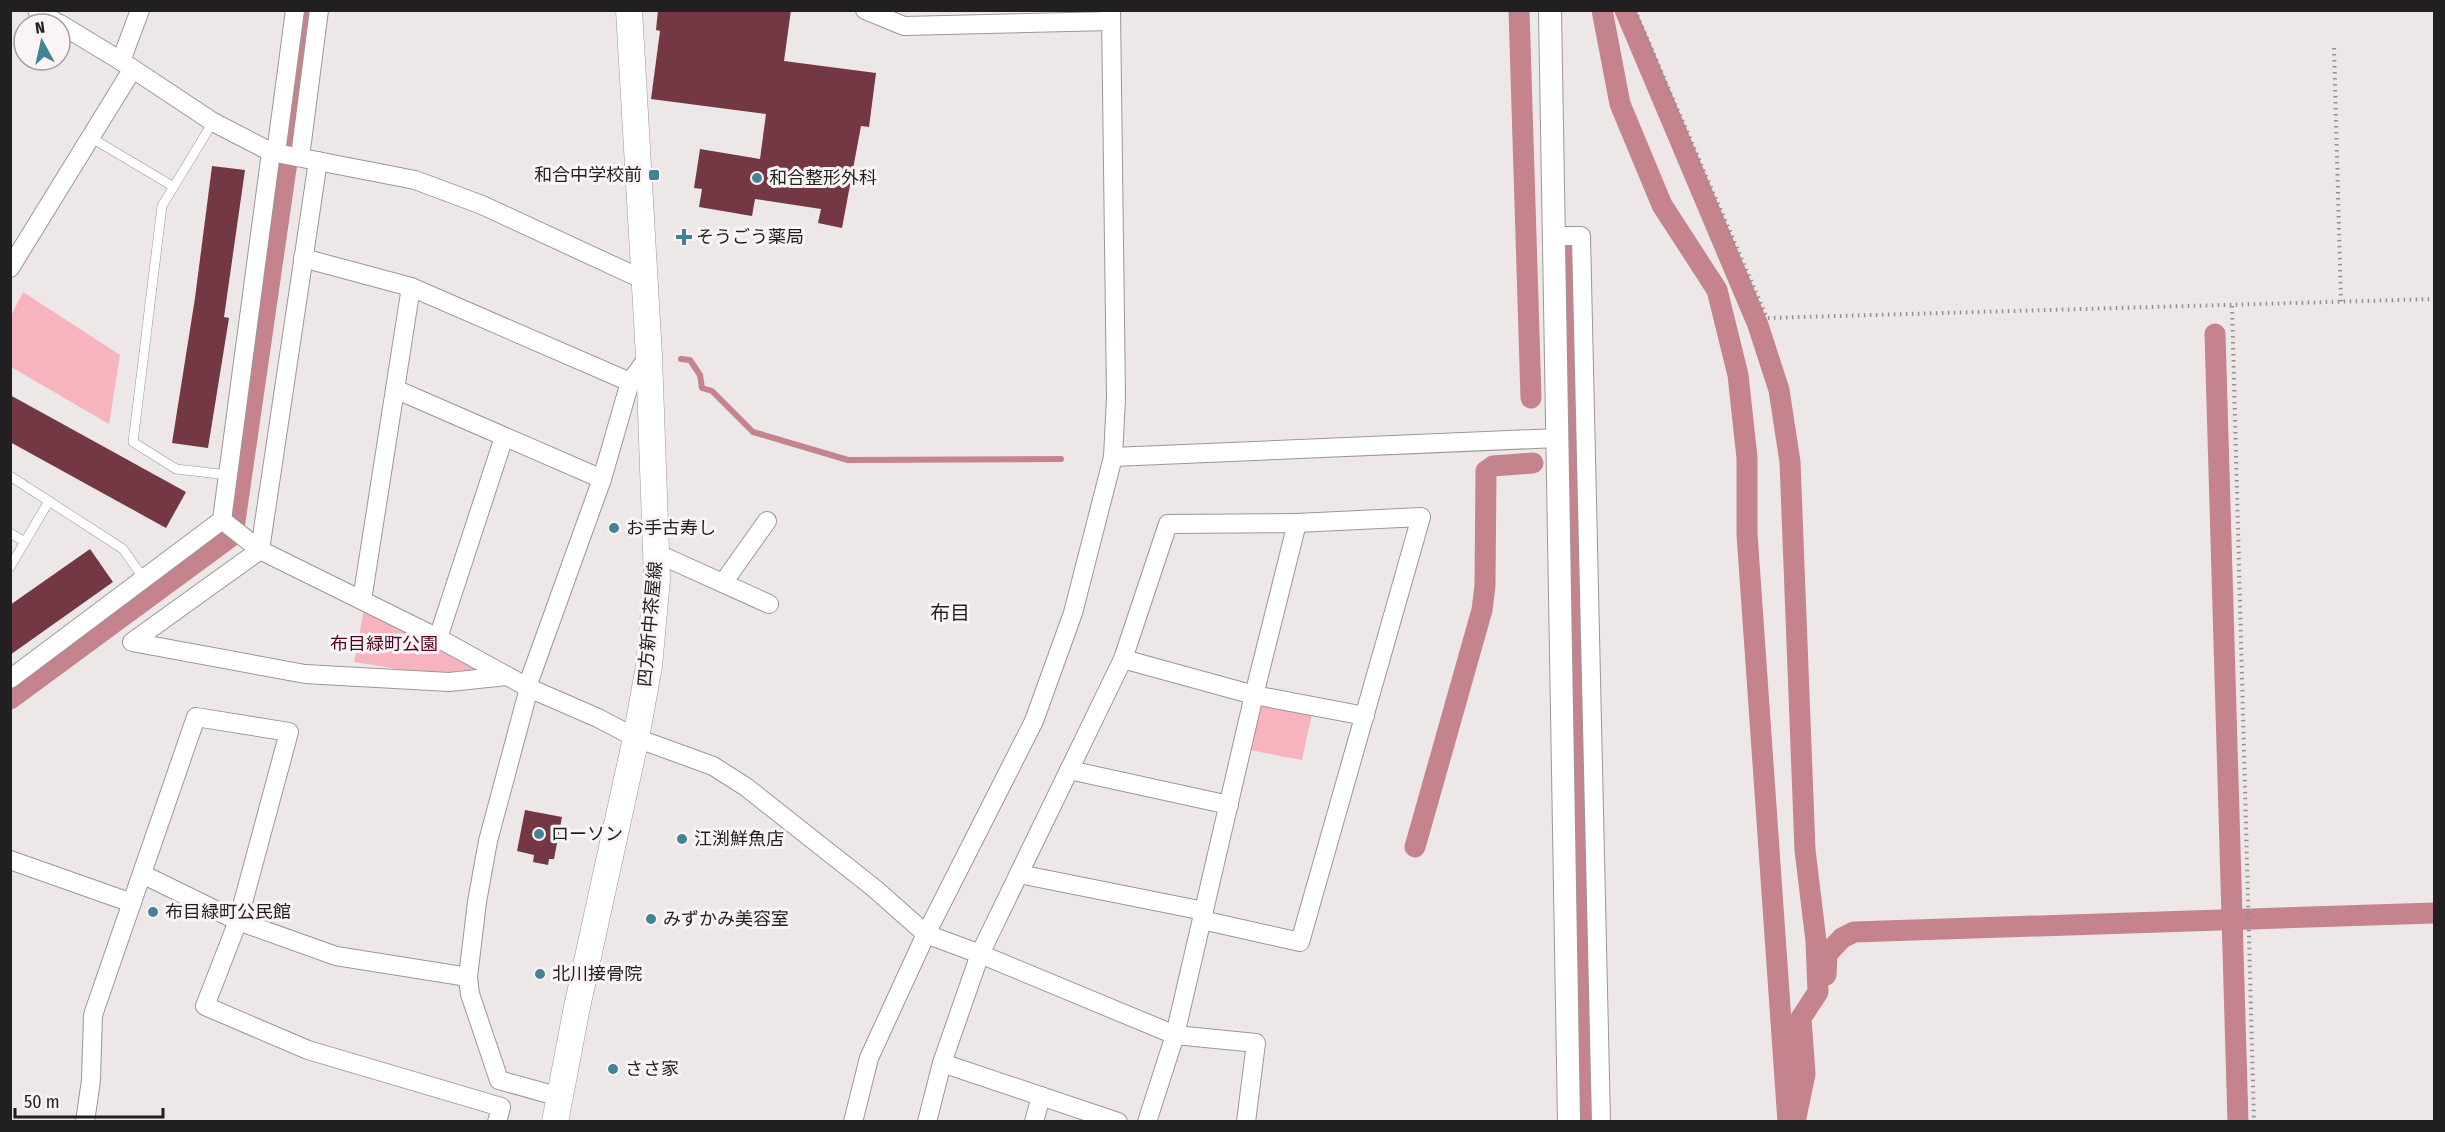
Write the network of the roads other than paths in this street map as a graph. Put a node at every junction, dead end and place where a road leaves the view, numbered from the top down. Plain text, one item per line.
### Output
1 (140, 10) edge
2 (294, 10) edge
3 (319, 10) edge
4 (629, 10) edge
5 (865, 10) edge
6 (1550, 10) edge
7 (1111, 16) edge
8 (72, 31) edge
9 (127, 65) junction
10 (213, 122) junction
11 (90, 137) junction
12 (290, 156) junction
13 (174, 187) junction
14 (1554, 236) junction
15 (303, 258) junction
16 (10, 268) edge
17 (644, 280) junction
18 (411, 287) junction
19 (649, 356) junction
20 (630, 382) junction
21 (394, 389) junction
22 (504, 437) junction
23 (1558, 438) junction
24 (1113, 457) junction
25 (229, 475) junction
26 (10, 476) edge
27 (602, 479) junction
28 (49, 501) junction
29 (767, 521) dead end
30 (1297, 523) junction
31 (231, 527) junction
32 (10, 532) edge
33 (25, 542) junction
34 (260, 550) junction
35 (656, 553) junction
36 (10, 567) edge
37 (144, 579) junction
38 (723, 583) junction
39 (362, 600) junction
40 (769, 604) dead end
41 (438, 638) junction
42 (1123, 659) junction
43 (507, 676) junction
44 (10, 679) edge
45 (528, 687) junction
46 (1254, 696) junction
47 (1365, 716) junction
48 (636, 738) junction
49 (1070, 770) junction
50 (1229, 806) junction
51 (10, 860) edge
52 (142, 874) junction
53 (1019, 874) junction
54 (132, 903) junction
55 (1203, 916) junction
56 (238, 921) junction
57 (926, 934) junction
58 (980, 954) junction
59 (468, 977) junction
60 (1175, 1035) junction
61 (942, 1063) junction
62 (499, 1080) junction
63 (1041, 1096) junction
64 (557, 1109) edge
65 (499, 1114) edge
66 (85, 1122) edge
67 (853, 1122) edge
68 (927, 1122) edge
69 (1034, 1122) edge
70 (1118, 1122) edge
71 (1147, 1122) edge
72 (1246, 1122) edge
73 (1569, 1122) edge
74 (1601, 1122) edge

1 - 9 street
2 - 12 street
3 - 12 street
4 - 17 main road, 四方新中茶屋線
5 - 7 street
6 - 14 street
7 - 24 street
8 - 9 street
9 - 10 street
9 - 11 street
10 - 12 street
10 - 13 lane
11 - 13 lane
11 - 16 street
12 - 15 street
12 - 17 street
12 - 25 street
13 - 25 lane
14 - 23 street
14 - 74 street
15 - 18 street
15 - 34 street
17 - 19 main road, 四方新中茶屋線
18 - 20 street
18 - 21 street
19 - 20 street
19 - 35 main road, 四方新中茶屋線
20 - 27 street
21 - 22 street
21 - 39 street
22 - 27 street
22 - 41 street
23 - 24 street
23 - 73 street
24 - 57 street
25 - 31 street
26 - 28 lane
27 - 45 street
28 - 33 lane
28 - 37 lane
29 - 38 street
30 - 42 street
30 - 46 street
30 - 47 street
31 - 34 street
31 - 37 street
32 - 33 lane
33 - 36 lane
34 - 39 street
34 - 43 street
35 - 38 street
35 - 48 main road, 四方新中茶屋線
37 - 44 street
38 - 40 street
39 - 41 street
41 - 43 street
42 - 46 street
42 - 49 street
43 - 45 street
45 - 48 street
45 - 59 street
46 - 47 street
46 - 50 street
47 - 55 street
48 - 57 street
48 - 64 main road, 四方新中茶屋線
49 - 50 street
49 - 53 street
50 - 55 street
51 - 54 street
52 - 54 street
52 - 56 street
52 - 56 street
53 - 55 street
53 - 58 street
54 - 66 street
55 - 60 street
56 - 59 street
56 - 65 street
57 - 58 street
57 - 67 street
58 - 60 street
58 - 61 street
59 - 62 street
60 - 71 street
60 - 72 street
61 - 63 street
61 - 68 street
62 - 64 street
62 - 65 street
63 - 69 street
63 - 70 street

